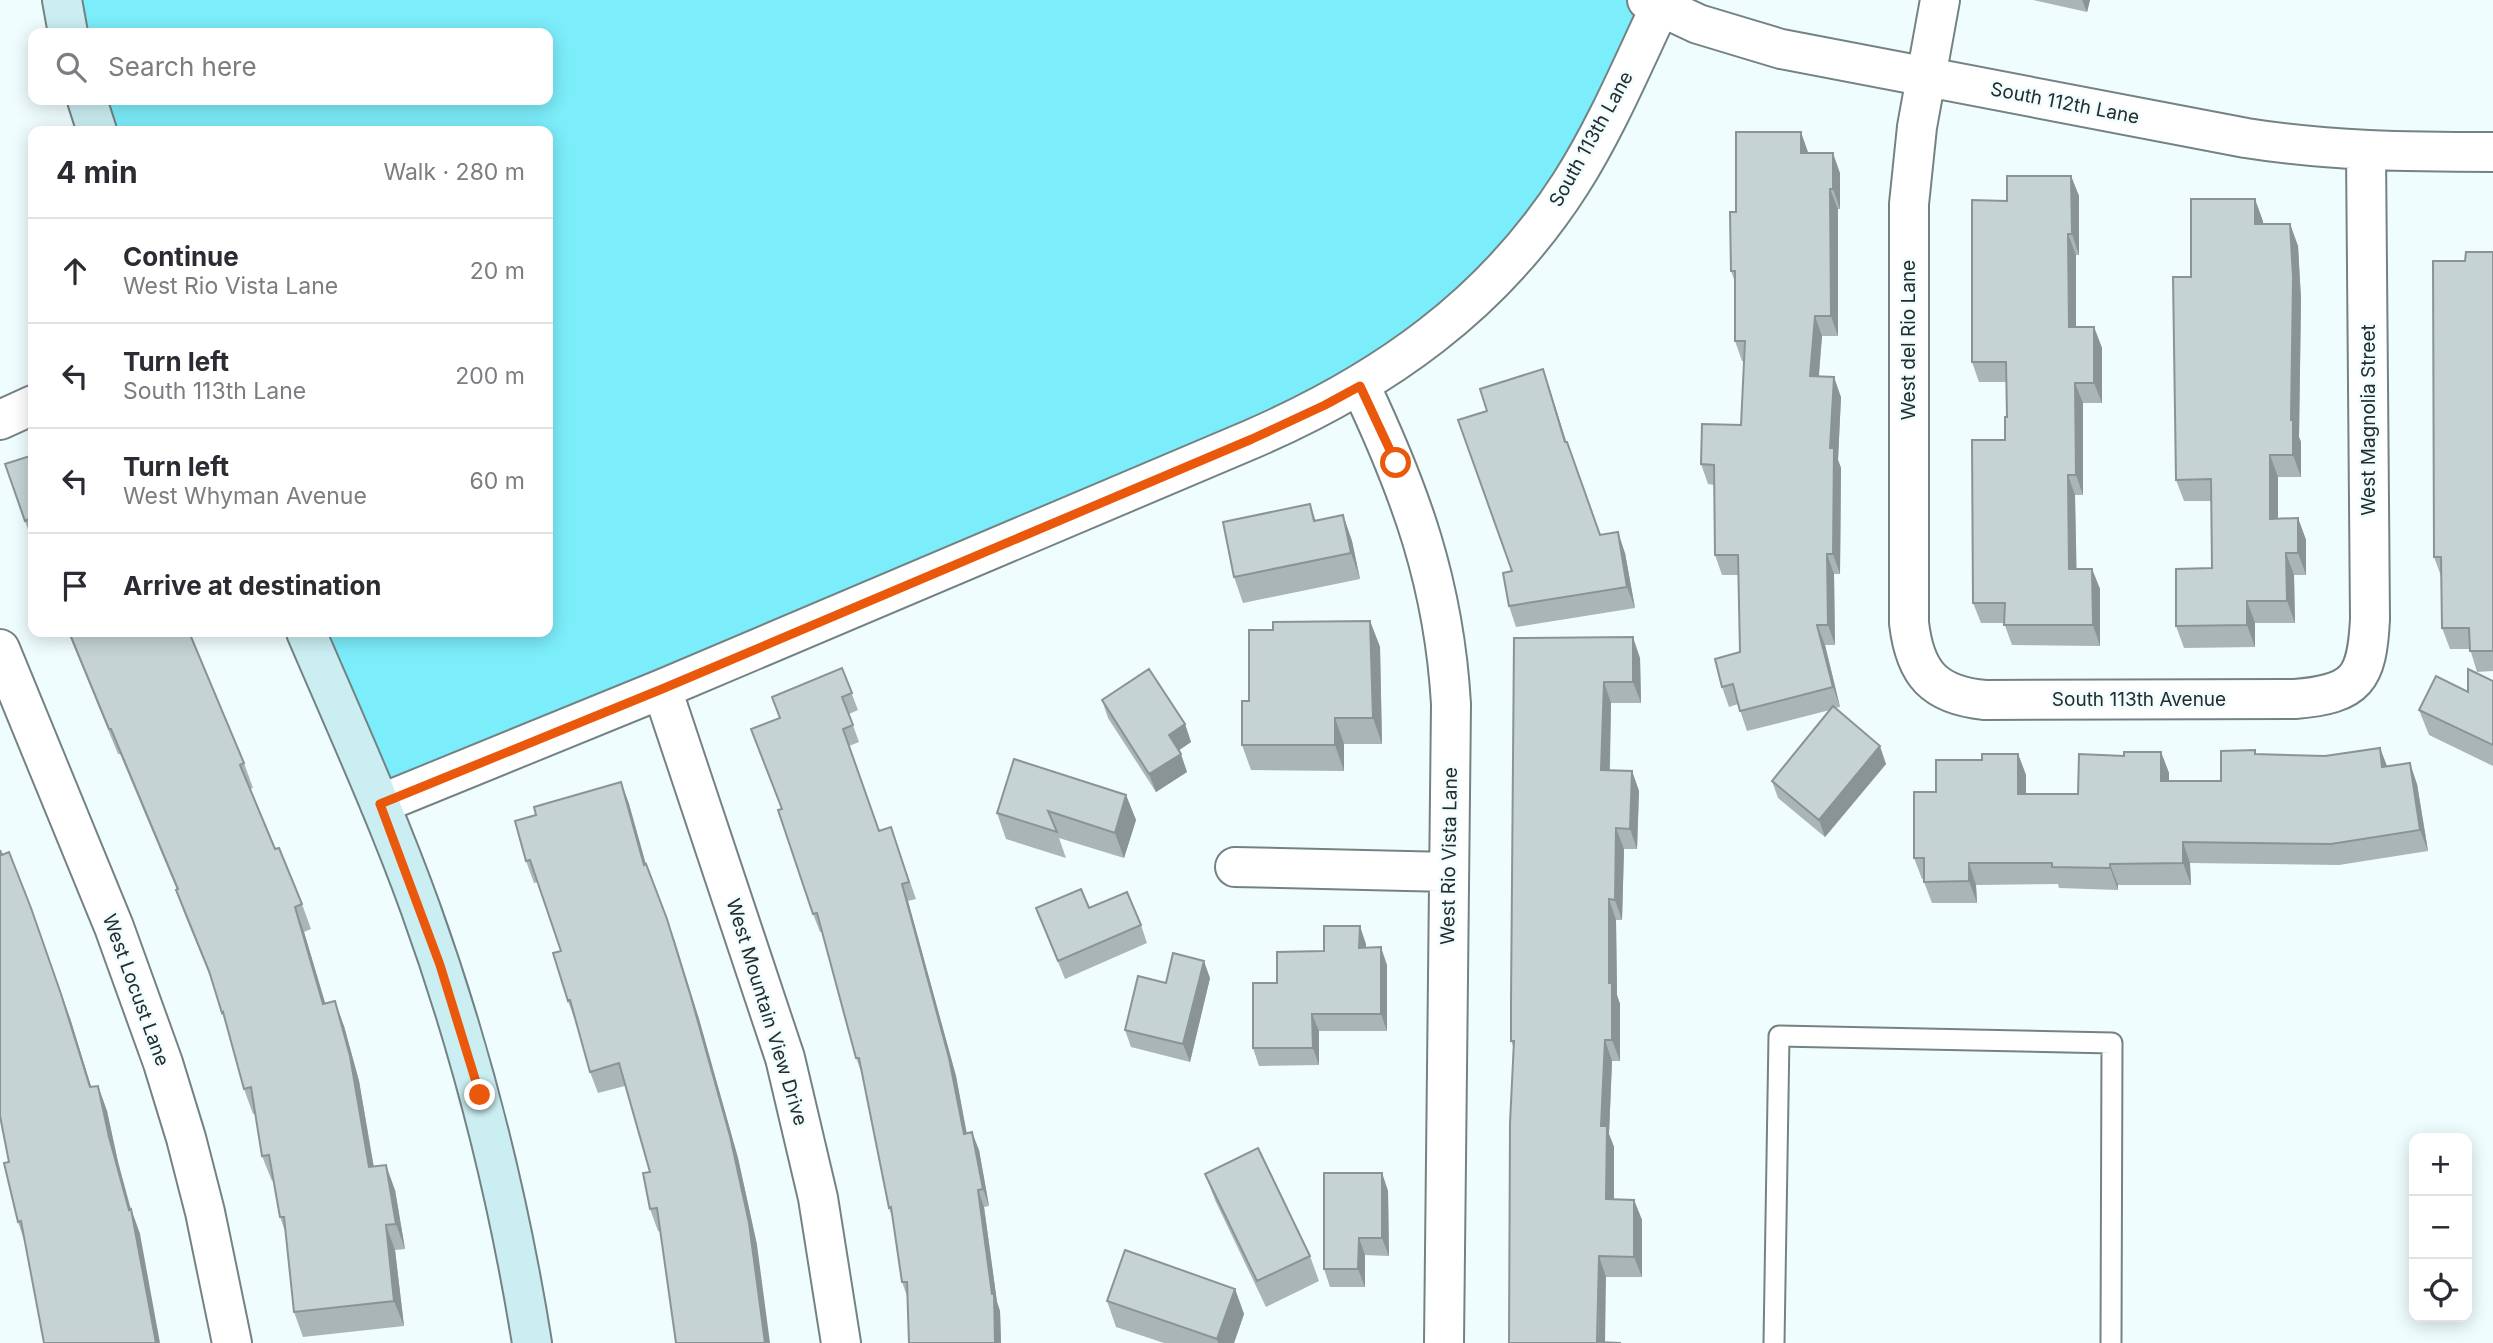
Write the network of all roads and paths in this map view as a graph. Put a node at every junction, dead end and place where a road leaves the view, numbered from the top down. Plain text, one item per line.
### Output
1 (61, 0) edge
2 (1940, 0) edge
3 (1653, 3) edge
4 (67, 28) edge
5 (1926, 77) junction
6 (89, 105) edge
7 (95, 126) edge
8 (2366, 151) junction
9 (2493, 152) edge
10 (1360, 386) junction
11 (28, 407) edge
12 (0, 420) edge
13 (308, 637) edge
14 (0, 649) edge
15 (1928, 679) joint
16 (2352, 684) joint
17 (662, 689) junction
18 (380, 804) junction
19 (1235, 867) dead end
20 (1449, 872) junction
21 (232, 1343) edge
22 (532, 1343) edge
23 (841, 1343) edge
24 (1444, 1343) edge
25 (1774, 1343) edge
26 (2111, 1343) edge

1 - 4 street
2 - 5 street, West del Rio Lane
3 - 5 street, South 112th Lane
3 - 10 street, South 113th Lane
5 - 8 street, South 112th Lane
5 - 15 street, West del Rio Lane
6 - 7 street
8 - 9 street, South 112th Lane
8 - 16 street, West Magnolia Street
10 - 17 street, South 113th Lane
10 - 20 street, West Rio Vista Lane
11 - 12 street
13 - 18 street
14 - 21 street, West Locust Lane
15 - 16 street, South 113th Avenue
17 - 18 street, South 113th Lane
17 - 23 street, West Mountain View Drive
18 - 22 street
19 - 20 street
20 - 24 street, West Rio Vista Lane
25 - 26 lane

